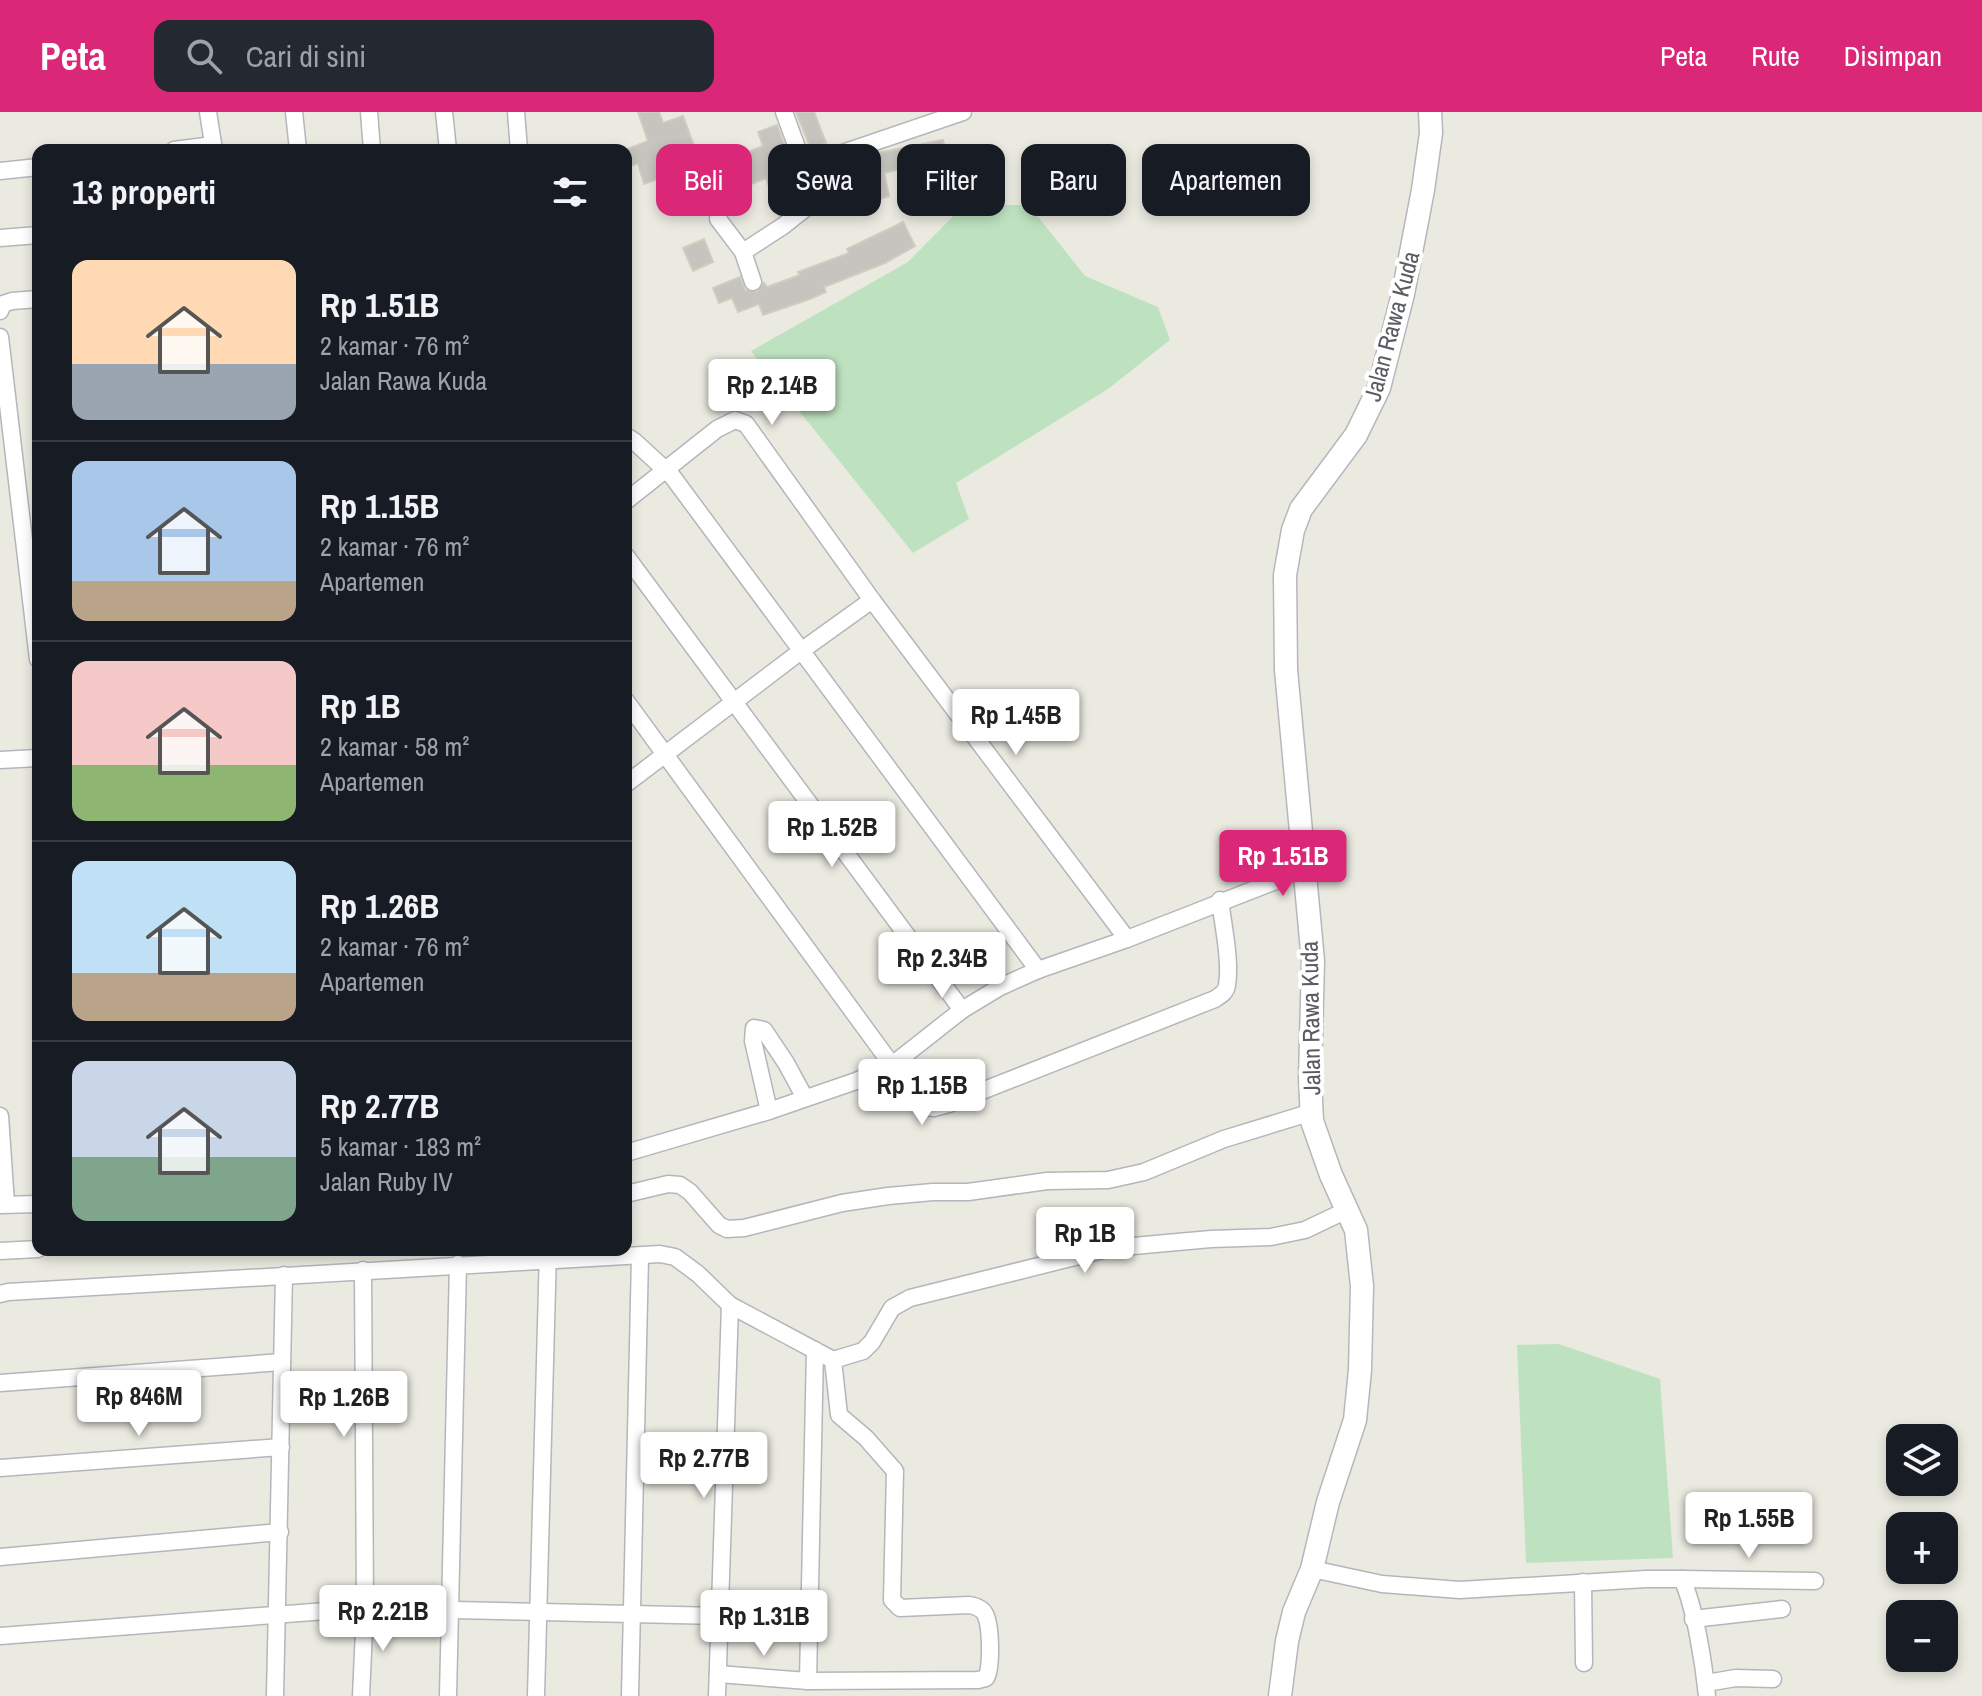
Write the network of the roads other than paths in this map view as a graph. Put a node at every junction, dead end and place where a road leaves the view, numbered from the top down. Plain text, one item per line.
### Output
1 (208, 112) edge
2 (294, 112) edge
3 (369, 112) edge
4 (444, 112) edge
5 (516, 112) edge
6 (784, 112) edge
7 (963, 112) edge
8 (1430, 112) edge
9 (213, 144) edge
10 (297, 144) edge
11 (372, 144) edge
12 (447, 144) edge
13 (519, 144) edge
14 (796, 144) edge
15 (869, 144) edge
16 (32, 168) edge
17 (0, 171) edge
18 (718, 216) edge
19 (796, 216) edge
20 (32, 235) edge
21 (0, 238) edge
22 (743, 252) junction
23 (753, 282) dead end
24 (32, 299) edge
25 (0, 311) edge
26 (0, 337) edge
27 (632, 441) edge
28 (666, 469) junction
29 (632, 496) edge
30 (632, 564) edge
31 (872, 600) junction
32 (32, 608) edge
33 (801, 651) junction
34 (735, 704) junction
35 (632, 709) edge
36 (665, 754) junction
37 (32, 758) edge
38 (0, 760) edge
39 (632, 779) edge
40 (1302, 865) junction
41 (1220, 900) junction
42 (1127, 939) junction
43 (1038, 970) junction
44 (962, 1010) junction
45 (892, 1065) junction
46 (805, 1098) junction
47 (769, 1111) junction
48 (1312, 1112) junction
49 (0, 1116) edge
50 (632, 1151) edge
51 (632, 1193) edge
52 (3, 1204) edge
53 (32, 1204) edge
54 (1347, 1210) junction
55 (32, 1249) edge
56 (0, 1251) edge
57 (538, 1256) edge
58 (548, 1256) edge
59 (594, 1256) edge
60 (640, 1257) junction
61 (458, 1264) junction
62 (363, 1270) junction
63 (284, 1275) junction
64 (0, 1294) edge
65 (730, 1305) junction
66 (815, 1350) junction
67 (833, 1360) junction
68 (282, 1362) junction
69 (0, 1383) edge
70 (281, 1447) junction
71 (0, 1468) edge
72 (280, 1532) junction
73 (0, 1557) edge
74 (1312, 1569) junction
75 (1682, 1579) junction
76 (1815, 1581) dead end
77 (1583, 1582) junction
78 (365, 1608) junction
79 (1782, 1609) dead end
80 (450, 1612) junction
81 (538, 1612) junction
82 (279, 1614) junction
83 (633, 1614) junction
84 (720, 1616) junction
85 (1693, 1619) junction
86 (0, 1636) edge
87 (1584, 1663) dead end
88 (718, 1674) junction
89 (1773, 1679) dead end
90 (808, 1681) junction
91 (1706, 1689) edge
92 (275, 1696) edge
93 (361, 1696) edge
94 (448, 1696) edge
95 (536, 1696) edge
96 (630, 1696) edge
97 (717, 1696) edge
98 (1280, 1696) edge

1 - 9 street
2 - 10 street
3 - 11 street
4 - 12 street
5 - 13 street
6 - 14 street
7 - 15 street
8 - 40 street, Jalan Rawa Kuda
16 - 17 street
18 - 22 street
19 - 22 street
20 - 21 street
22 - 23 street
24 - 25 street
26 - 32 street
27 - 28 street
28 - 29 street
28 - 31 street
28 - 33 street
30 - 34 street
31 - 33 street
31 - 42 street
33 - 34 street
33 - 43 street
34 - 36 street
34 - 44 street
35 - 36 street
36 - 39 street
36 - 45 street
37 - 38 street
40 - 41 street
40 - 48 street, Jalan Rawa Kuda
41 - 42 street
41 - 45 street
42 - 43 street
43 - 44 street
44 - 45 street
45 - 46 street
46 - 47 street
46 - 47 street
47 - 50 street
48 - 51 street
48 - 54 street, Jalan Rawa Kuda
49 - 52 street
52 - 53 street
54 - 67 street
54 - 74 street, Jalan Rawa Kuda
55 - 56 street
57 - 61 street
58 - 81 street
59 - 60 street
60 - 65 street
60 - 83 street
61 - 62 street
61 - 80 street
62 - 63 street
62 - 78 street
63 - 64 street
63 - 68 street
65 - 66 street
65 - 84 street
66 - 67 street
66 - 90 street
67 - 90 street
68 - 69 street
68 - 70 street
70 - 71 street
70 - 72 street
72 - 73 street
72 - 82 street
74 - 77 street
74 - 98 street, Jalan Rawa Kuda
75 - 76 street
75 - 77 street
75 - 85 street
77 - 87 street
78 - 80 street
78 - 82 street
78 - 93 street
79 - 85 street
80 - 81 street
80 - 94 street
81 - 83 street
81 - 95 street
82 - 86 street
82 - 92 street
83 - 84 street
83 - 96 street
84 - 88 street
85 - 91 street
88 - 90 street
88 - 97 street
89 - 91 street

